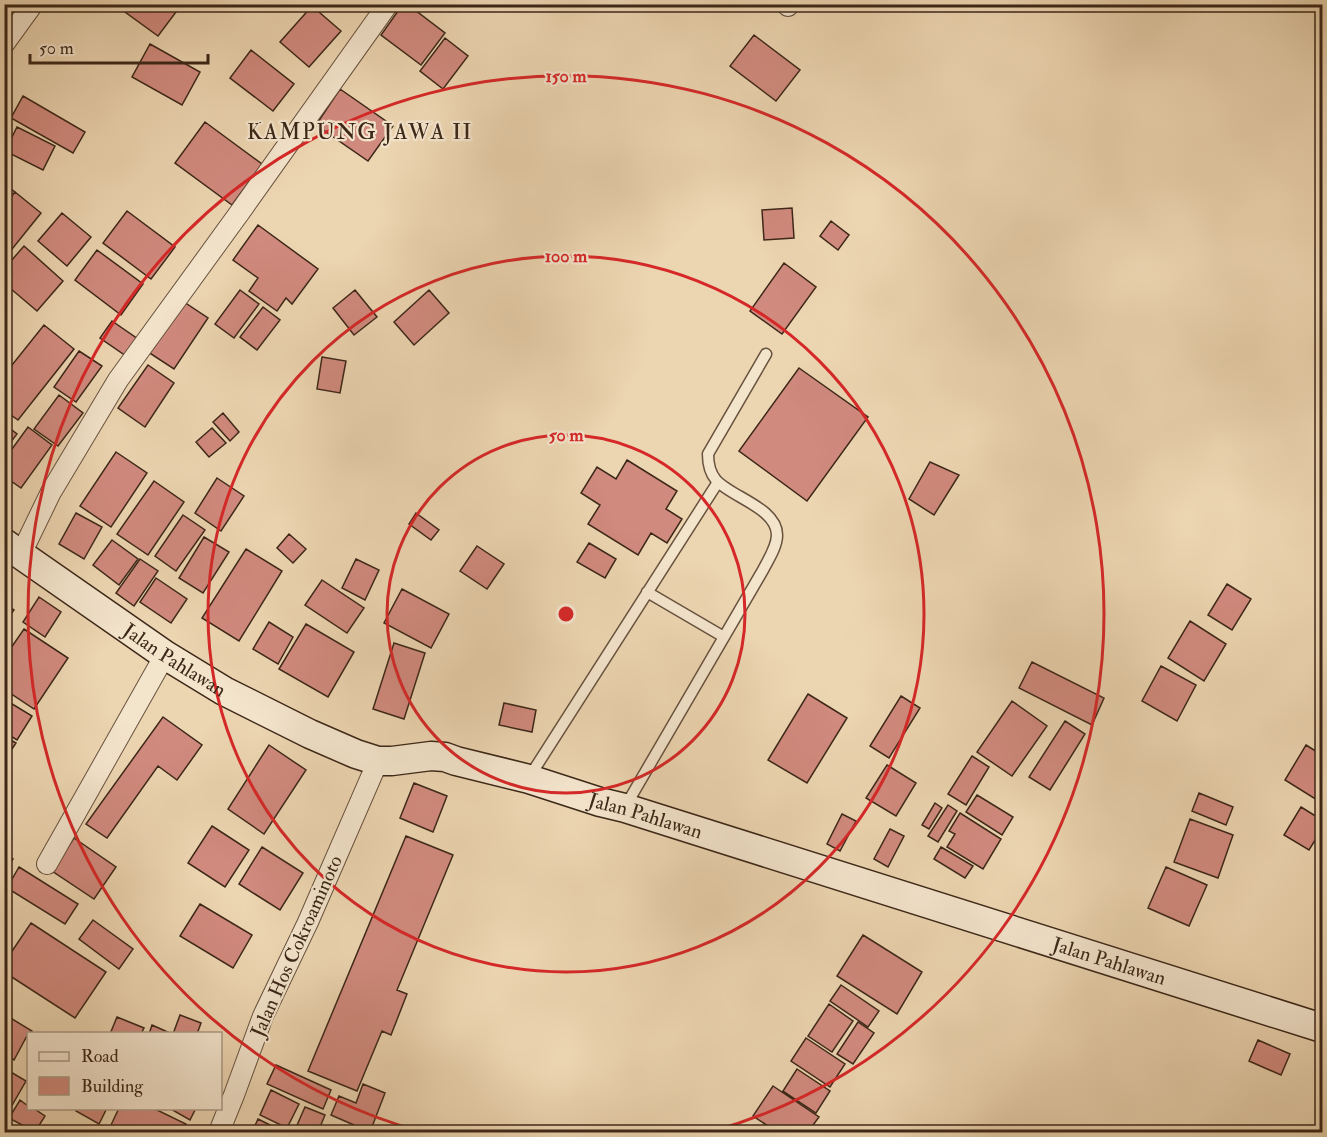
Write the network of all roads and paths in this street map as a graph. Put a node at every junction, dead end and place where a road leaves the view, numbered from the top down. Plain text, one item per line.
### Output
1 (33, 4) edge
2 (388, 4) edge
3 (4, 44) edge
4 (766, 354) dead end
5 (718, 482) junction
6 (13, 549) edge
7 (647, 592) junction
8 (724, 637) junction
9 (165, 655) junction
10 (378, 761) junction
11 (529, 779) junction
12 (625, 808) junction
13 (47, 864) dead end
14 (1323, 1028) edge
15 (219, 1132) edge

1 - 3 street
2 - 6 street
4 - 5 lane
5 - 7 lane
5 - 8 lane
6 - 9 street, Jalan Pahlawan
7 - 8 lane
7 - 11 lane
8 - 12 lane
9 - 10 street, Jalan Pahlawan
9 - 13 street
10 - 11 street, Jalan Pahlawan
10 - 15 street, Jalan Hos Cokroaminoto
11 - 12 street, Jalan Pahlawan
12 - 14 street, Jalan Pahlawan

